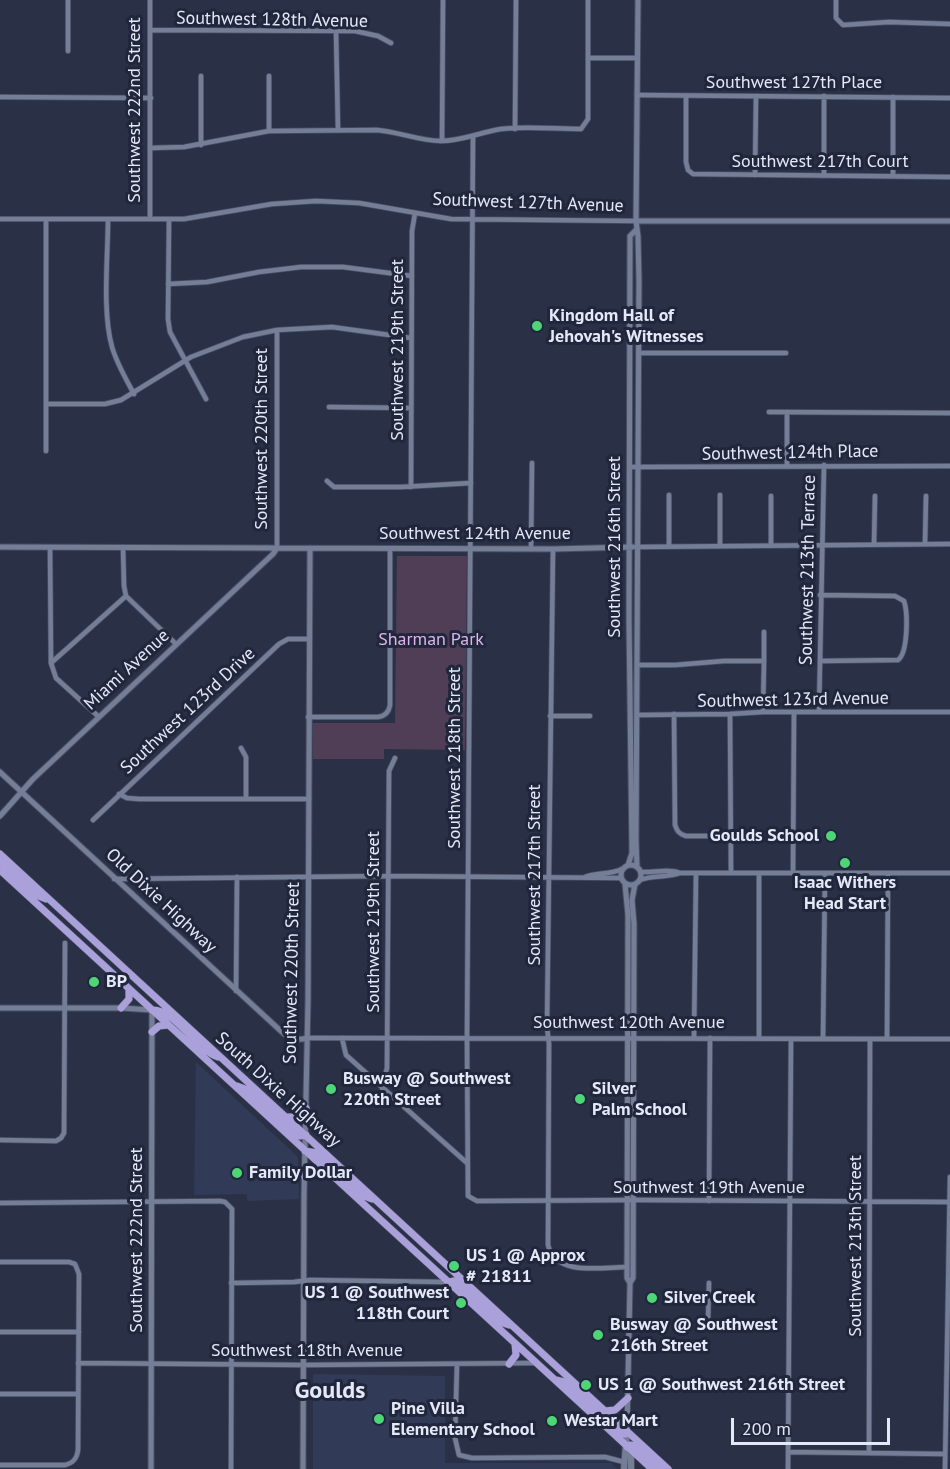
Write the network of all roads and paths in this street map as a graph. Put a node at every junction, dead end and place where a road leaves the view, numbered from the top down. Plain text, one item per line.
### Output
1 (68, 0) edge
2 (150, 0) edge
3 (443, 0) edge
4 (516, 0) edge
5 (588, 0) edge
6 (638, 0) edge
7 (836, 0) edge
8 (950, 24) edge
9 (150, 30) junction
10 (336, 31) junction
11 (391, 43) dead end
12 (68, 51) dead end
13 (588, 58) junction
14 (637, 58) junction
15 (201, 76) dead end
16 (269, 76) dead end
17 (637, 95) junction
18 (687, 96) junction
19 (756, 96) junction
20 (824, 96) junction
21 (0, 97) edge
22 (893, 97) junction
23 (151, 98) junction
24 (950, 98) edge
25 (515, 129) junction
26 (269, 130) junction
27 (338, 130) junction
28 (473, 137) junction
29 (442, 141) junction
30 (201, 144) junction
31 (150, 148) junction
32 (755, 176) junction
33 (824, 176) junction
34 (893, 176) junction
35 (950, 177) edge
36 (415, 213) junction
37 (472, 218) junction
38 (0, 219) edge
39 (46, 219) junction
40 (108, 219) junction
41 (150, 219) junction
42 (169, 220) junction
43 (636, 221) junction
44 (950, 221) edge
45 (636, 230) junction
46 (412, 276) junction
47 (168, 284) junction
48 (277, 330) junction
49 (411, 338) junction
50 (639, 353) junction
51 (786, 354) dead end
52 (185, 360) junction
53 (134, 394) junction
54 (206, 399) dead end
55 (46, 404) junction
56 (329, 407) dead end
57 (411, 408) junction
58 (769, 412) dead end
59 (787, 412) junction
60 (950, 413) edge
61 (46, 451) dead end
62 (532, 463) dead end
63 (787, 465) junction
64 (824, 465) junction
65 (950, 466) edge
66 (630, 467) junction
67 (638, 467) junction
68 (327, 481) dead end
69 (471, 483) junction
70 (411, 487) junction
71 (669, 495) dead end
72 (720, 495) dead end
73 (771, 496) dead end
74 (875, 496) dead end
75 (926, 496) dead end
76 (874, 544) junction
77 (925, 544) junction
78 (950, 544) edge
79 (823, 545) junction
80 (50, 546) junction
81 (669, 546) junction
82 (720, 546) junction
83 (771, 546) junction
84 (0, 547) edge
85 (123, 547) junction
86 (637, 547) junction
87 (277, 548) junction
88 (310, 548) junction
89 (390, 548) junction
90 (470, 548) junction
91 (630, 548) junction
92 (531, 549) junction
93 (553, 549) junction
94 (820, 595) junction
95 (126, 596) junction
96 (764, 632) dead end
97 (309, 639) junction
98 (176, 644) junction
99 (629, 645) junction
100 (764, 661) junction
101 (820, 661) junction
102 (51, 663) junction
103 (637, 665) junction
104 (764, 712) junction
105 (794, 712) junction
106 (819, 712) junction
107 (950, 712) edge
108 (674, 714) junction
109 (730, 714) junction
110 (637, 715) junction
111 (550, 716) junction
112 (590, 716) dead end
113 (99, 717) junction
114 (308, 717) junction
115 (242, 748) dead end
116 (395, 758) dead end
117 (0, 772) edge
118 (21, 792) junction
119 (119, 795) junction
120 (309, 799) junction
121 (246, 800) junction
122 (0, 816) edge
123 (93, 820) dead end
124 (731, 836) junction
125 (0, 854) edge
126 (0, 861) edge
127 (625, 867) junction
128 (0, 870) edge
129 (639, 870) junction
130 (680, 873) junction
131 (696, 873) junction
132 (731, 873) junction
133 (759, 873) junction
134 (793, 873) junction
135 (825, 873) junction
136 (888, 873) junction
137 (950, 873) edge
138 (308, 876) junction
139 (388, 876) junction
140 (237, 877) junction
141 (468, 877) junction
142 (549, 878) junction
143 (583, 878) junction
144 (114, 879) junction
145 (623, 881) junction
146 (637, 882) junction
147 (51, 901) junction
148 (65, 943) dead end
149 (129, 989) junction
150 (236, 991) junction
151 (150, 992) junction
152 (0, 1008) edge
153 (121, 1008) junction
154 (64, 1009) junction
155 (152, 1010) junction
156 (168, 1025) junction
157 (152, 1032) junction
158 (307, 1038) junction
159 (342, 1038) junction
160 (387, 1038) junction
161 (467, 1038) junction
162 (548, 1038) junction
163 (630, 1038) junction
164 (694, 1038) junction
165 (710, 1038) junction
166 (759, 1038) junction
167 (791, 1038) junction
168 (823, 1039) junction
169 (870, 1039) junction
170 (887, 1039) junction
171 (950, 1039) edge
172 (221, 1058) junction
173 (232, 1083) junction
174 (382, 1088) junction
175 (306, 1108) junction
176 (286, 1117) junction
177 (306, 1136) junction
178 (0, 1140) edge
179 (305, 1151) junction
180 (467, 1163) junction
181 (325, 1169) junction
182 (305, 1177) junction
183 (950, 1177) edge
184 (470, 1198) joint
185 (630, 1200) junction
186 (376, 1201) junction
187 (548, 1201) junction
188 (709, 1201) junction
189 (789, 1201) junction
190 (152, 1202) junction
191 (869, 1202) junction
192 (949, 1202) edge
193 (0, 1203) edge
194 (0, 1262) edge
195 (448, 1267) junction
196 (627, 1267) junction
197 (304, 1281) junction
198 (231, 1282) junction
199 (448, 1282) junction
200 (630, 1283) junction
201 (709, 1283) dead end
202 (708, 1322) dead end
203 (513, 1327) junction
204 (0, 1332) edge
205 (79, 1332) junction
206 (515, 1344) junction
207 (78, 1363) junction
208 (536, 1363) junction
209 (151, 1364) junction
210 (231, 1364) junction
211 (457, 1364) junction
212 (509, 1364) junction
213 (303, 1365) junction
214 (554, 1379) junction
215 (0, 1394) edge
216 (78, 1394) junction
217 (628, 1398) junction
218 (605, 1411) junction
219 (627, 1431) junction
220 (627, 1447) junction
221 (788, 1452) junction
222 (869, 1453) junction
223 (945, 1454) junction
224 (0, 1465) edge
225 (624, 1465) edge
226 (150, 1469) edge
227 (231, 1469) edge
228 (303, 1469) edge
229 (631, 1469) edge
230 (651, 1469) edge
231 (661, 1469) edge
232 (668, 1469) edge
233 (788, 1469) edge
234 (945, 1469) edge

1 - 12 street
2 - 9 street, Southwest 222nd Street
3 - 29 street
4 - 25 street
5 - 13 street
6 - 14 street, Southwest 216th Street
7 - 8 street
9 - 10 street, Southwest 128th Avenue
9 - 23 street, Southwest 222nd Street
10 - 11 street, Southwest 128th Avenue
10 - 27 street
13 - 14 street
13 - 25 street
14 - 17 street, Southwest 216th Street
15 - 30 street
16 - 26 street
17 - 18 street, Southwest 127th Place
17 - 43 street, Southwest 216th Street
18 - 19 street, Southwest 127th Place
18 - 32 street, Southwest 217th Court
19 - 20 street, Southwest 127th Place
19 - 32 street
20 - 22 street, Southwest 127th Place
20 - 33 street
21 - 23 street
22 - 24 street, Southwest 127th Place
22 - 34 street
23 - 31 street, Southwest 222nd Street
25 - 28 street
26 - 27 street
26 - 30 street
27 - 29 street
28 - 29 street
28 - 37 street, Southwest 218th Street
30 - 31 street
31 - 41 street, Southwest 222nd Street
32 - 33 street, Southwest 217th Court
33 - 34 street, Southwest 217th Court
34 - 35 street, Southwest 217th Court
36 - 37 street, Southwest 127th Avenue
36 - 42 street, Southwest 127th Avenue
36 - 46 street, Southwest 219th Street
37 - 43 street, Southwest 127th Avenue
37 - 69 street, Southwest 218th Street
38 - 39 street, Southwest 127th Avenue
39 - 40 street, Southwest 127th Avenue
39 - 55 street
40 - 41 street, Southwest 127th Avenue
40 - 53 street
41 - 42 street, Southwest 127th Avenue
42 - 47 street
43 - 44 street, Southwest 127th Avenue
43 - 45 street, Southwest 216th Street
45 - 50 street, Southwest 216th Street
45 - 66 street, Southwest 216th Street
46 - 47 street
46 - 49 street, Southwest 219th Street
47 - 52 street
48 - 49 street
48 - 52 street
48 - 87 street, Southwest 220th Street
49 - 57 street, Southwest 219th Street
50 - 51 street
50 - 67 street, Southwest 216th Street
52 - 53 street
52 - 54 street
53 - 55 street
55 - 61 street
56 - 57 street
57 - 70 street, Southwest 219th Street
58 - 59 street
59 - 60 street
59 - 63 street
62 - 92 street
63 - 64 street, Southwest 124th Place
63 - 67 street, Southwest 124th Place
64 - 65 street, Southwest 124th Place
64 - 79 street, Southwest 213th Terrace
66 - 67 street, Southwest 124th Place
66 - 91 street, Southwest 216th Street
67 - 86 street, Southwest 216th Street
68 - 70 street
69 - 70 street
69 - 90 street, Southwest 218th Street
71 - 81 street
72 - 82 street
73 - 83 street
74 - 76 street
75 - 77 street
76 - 77 street, Southwest 124th Avenue
76 - 79 street, Southwest 124th Avenue
77 - 78 street, Southwest 124th Avenue
79 - 83 street, Southwest 124th Avenue
79 - 94 street, Southwest 213th Terrace
80 - 84 street, Southwest 124th Avenue
80 - 85 street, Southwest 124th Avenue
80 - 102 street
81 - 82 street, Southwest 124th Avenue
81 - 86 street, Southwest 124th Avenue
82 - 83 street, Southwest 124th Avenue
85 - 87 street, Southwest 124th Avenue
85 - 95 street
86 - 91 street, Southwest 124th Avenue
86 - 103 street, Southwest 216th Street
87 - 88 street, Southwest 124th Avenue
87 - 98 street, Miami Avenue
88 - 89 street, Southwest 124th Avenue
88 - 97 street, Southwest 220th Street
89 - 90 street, Southwest 124th Avenue
89 - 114 street
90 - 92 street, Southwest 124th Avenue
90 - 141 street, Southwest 218th Street
91 - 93 street, Southwest 124th Avenue
91 - 99 street, Southwest 216th Street
92 - 93 street, Southwest 124th Avenue
93 - 111 street, Southwest 217th Street
94 - 101 street, Southwest 213th Terrace
94 - 101 street
95 - 98 street
95 - 102 street
96 - 100 street
97 - 114 street, Southwest 220th Street
97 - 119 street, Southwest 123rd Drive
98 - 113 street, Miami Avenue
99 - 110 street
99 - 127 street, Southwest 216th Street
100 - 103 street
100 - 104 street
101 - 106 street, Southwest 213th Terrace
102 - 113 street
103 - 110 street, Southwest 216th Street
104 - 105 street, Southwest 123rd Avenue
104 - 109 street, Southwest 123rd Avenue
105 - 106 street, Southwest 123rd Avenue
105 - 134 street
106 - 107 street, Southwest 123rd Avenue
108 - 109 street, Southwest 123rd Avenue
108 - 110 street, Southwest 123rd Avenue
108 - 124 street
109 - 124 street
110 - 129 street, Southwest 216th Street
111 - 112 street
111 - 142 street, Southwest 217th Street
113 - 118 street, Miami Avenue
114 - 120 street, Southwest 220th Street
115 - 121 street
116 - 139 street, Southwest 219th Street
117 - 118 street, Old Dixie Highway
118 - 122 street, Miami Avenue
118 - 144 street, Old Dixie Highway
119 - 121 street
119 - 123 street, Southwest 123rd Drive
120 - 121 street
120 - 138 street, Southwest 220th Street
124 - 132 street
125 - 147 highway, South Dixie Highway
126 - 147 highway
127 - 129 street
127 - 143 street
127 - 145 street, Southwest 216th Street
128 - 149 highway, South Dixie Highway
129 - 130 street
129 - 146 street, Southwest 216th Street
130 - 131 street
130 - 146 street
131 - 132 street
131 - 164 street
132 - 133 street
133 - 134 street
133 - 166 street
134 - 135 street
135 - 136 street
135 - 168 street
136 - 137 street
136 - 170 street
138 - 139 street
138 - 140 street
138 - 158 street, Southwest 220th Street
139 - 141 street
139 - 160 street, Southwest 219th Street
140 - 144 street
140 - 150 street
141 - 142 street
141 - 161 street, Southwest 218th Street
142 - 143 street
142 - 162 street, Southwest 217th Street
143 - 145 street
144 - 150 street, Old Dixie Highway
145 - 146 street
145 - 163 street
146 - 163 street
147 - 151 highway, South Dixie Highway
148 - 154 street
149 - 153 highway
149 - 155 highway, South Dixie Highway
150 - 158 street, Old Dixie Highway
151 - 155 highway
151 - 172 highway, South Dixie Highway
152 - 154 street
153 - 154 street
153 - 155 street
154 - 178 street
155 - 156 highway, South Dixie Highway
155 - 157 street, Southwest 222nd Street
155 - 172 highway
156 - 157 highway
156 - 173 highway, South Dixie Highway
157 - 190 street, Southwest 222nd Street
158 - 159 street, Southwest 120th Avenue
158 - 175 street, Southwest 220th Street
159 - 160 street, Southwest 120th Avenue
159 - 174 street
160 - 161 street, Southwest 120th Avenue
160 - 174 street, Southwest 219th Street
161 - 162 street, Southwest 120th Avenue
161 - 180 street, Southwest 218th Street
162 - 163 street, Southwest 120th Avenue
162 - 187 street, Southwest 217th Street
163 - 164 street, Southwest 120th Avenue
163 - 185 street
164 - 165 street, Southwest 120th Avenue
165 - 166 street, Southwest 120th Avenue
165 - 188 street
166 - 167 street, Southwest 120th Avenue
167 - 168 street, Southwest 120th Avenue
167 - 189 street
168 - 169 street, Southwest 120th Avenue
169 - 170 street, Southwest 120th Avenue
169 - 191 street, Southwest 213th Street
170 - 171 street, Southwest 120th Avenue
172 - 176 highway, South Dixie Highway
173 - 177 highway
173 - 179 highway, South Dixie Highway
174 - 180 street
175 - 176 highway
175 - 177 street, Southwest 220th Street
176 - 177 highway, South Dixie Highway
177 - 179 street, Southwest 220th Street
177 - 186 highway, South Dixie Highway
179 - 181 highway, South Dixie Highway
179 - 182 street, Southwest 220th Street
179 - 186 highway
180 - 184 street, Southwest 218th Street
181 - 182 highway
181 - 199 highway, South Dixie Highway
182 - 197 street, Southwest 220th Street
183 - 192 street
184 - 187 street, Southwest 119th Avenue
185 - 187 street, Southwest 119th Avenue
185 - 188 street, Southwest 119th Avenue
185 - 196 street
185 - 200 street
186 - 195 highway, South Dixie Highway
187 - 196 street, Southwest 217th Street
188 - 189 street, Southwest 119th Avenue
189 - 191 street, Southwest 119th Avenue
189 - 221 street
190 - 193 street
190 - 198 street
190 - 209 street, Southwest 222nd Street
191 - 192 street, Southwest 119th Avenue
191 - 222 street, Southwest 213th Street
192 - 223 street
194 - 205 street
195 - 199 highway
195 - 203 highway, South Dixie Highway
196 - 200 street
197 - 198 street
197 - 199 street
197 - 213 street, Southwest 220th Street
198 - 210 street
199 - 203 highway
199 - 206 highway, South Dixie Highway
200 - 217 street
201 - 202 street
203 - 218 highway, South Dixie Highway
204 - 205 street
205 - 207 street
206 - 208 highway, South Dixie Highway
206 - 212 highway
207 - 209 street, Southwest 118th Avenue
207 - 216 street
208 - 212 street, Southwest 118th Avenue
208 - 214 highway, South Dixie Highway
209 - 210 street, Southwest 118th Avenue
209 - 226 street, Southwest 222nd Street
210 - 213 street, Southwest 118th Avenue
210 - 227 street
211 - 212 street, Southwest 118th Avenue
211 - 213 street, Southwest 118th Avenue
211 - 225 street
213 - 228 street, Southwest 220th Street
214 - 219 highway
214 - 220 highway
215 - 216 street
216 - 224 street
217 - 218 highway
217 - 219 street
218 - 219 highway, South Dixie Highway
219 - 220 main road
219 - 232 highway, South Dixie Highway
220 - 225 main road
220 - 229 main road
220 - 230 highway
220 - 231 highway
221 - 222 street
221 - 233 street
222 - 223 street
223 - 234 street

